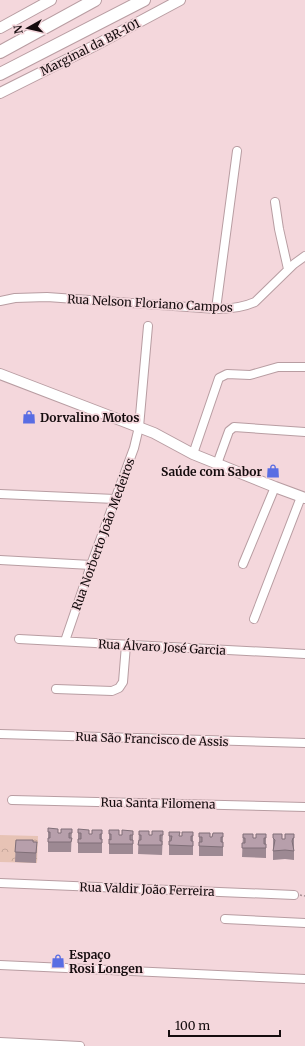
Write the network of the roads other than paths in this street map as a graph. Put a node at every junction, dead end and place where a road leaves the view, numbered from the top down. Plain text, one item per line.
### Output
1 (51, 0) edge
2 (95, 0) edge
3 (144, 0) edge
4 (180, 0) edge
5 (0, 28) edge
6 (0, 52) edge
7 (0, 74) edge
8 (0, 93) edge
9 (237, 151) dead end
10 (275, 202) dead end
11 (305, 256) edge
12 (288, 269) junction
13 (0, 301) edge
14 (216, 309) junction
15 (148, 326) dead end
16 (305, 367) edge
17 (0, 374) edge
18 (139, 427) junction
19 (305, 432) edge
20 (193, 454) junction
21 (217, 464) junction
22 (275, 488) junction
23 (0, 494) edge
24 (303, 497) edge
25 (115, 499) junction
26 (0, 560) edge
27 (243, 564) dead end
28 (91, 565) junction
29 (254, 618) dead end
30 (19, 639) dead end
31 (65, 641) junction
32 (126, 645) junction
33 (305, 654) edge
34 (56, 690) dead end
35 (0, 734) edge
36 (305, 743) edge
37 (12, 800) dead end
38 (305, 807) edge
39 (0, 883) edge
40 (294, 895) dead end
41 (225, 919) dead end
42 (305, 923) edge
43 (0, 965) edge
44 (305, 979) edge
45 (0, 1042) edge
46 (80, 1046) edge

1 - 5 main road
2 - 6 highway
3 - 7 highway
4 - 8 main road, Marginal da BR-101
9 - 14 street
10 - 12 street
11 - 12 street, Rua Nelson Floriano Campos
12 - 14 street, Rua Nelson Floriano Campos
13 - 14 street, Rua Nelson Floriano Campos
15 - 18 street, Rua Norberto João Medeiros
16 - 20 street
17 - 18 main road
18 - 20 main road
18 - 25 street, Rua Norberto João Medeiros
19 - 21 street
20 - 21 main road
21 - 22 main road
22 - 24 main road
22 - 27 street
23 - 25 street
24 - 29 street
25 - 28 street, Rua Norberto João Medeiros
26 - 28 street
28 - 31 street, Rua Norberto João Medeiros
30 - 31 street, Rua Álvaro José Garcia
31 - 32 street, Rua Álvaro José Garcia
32 - 33 street, Rua Álvaro José Garcia
32 - 34 street
35 - 36 street, Rua São Francisco de Assis
37 - 38 street, Rua Santa Filomena
39 - 40 street, Rua Valdir João Ferreira
41 - 42 street
43 - 44 street
45 - 46 street

